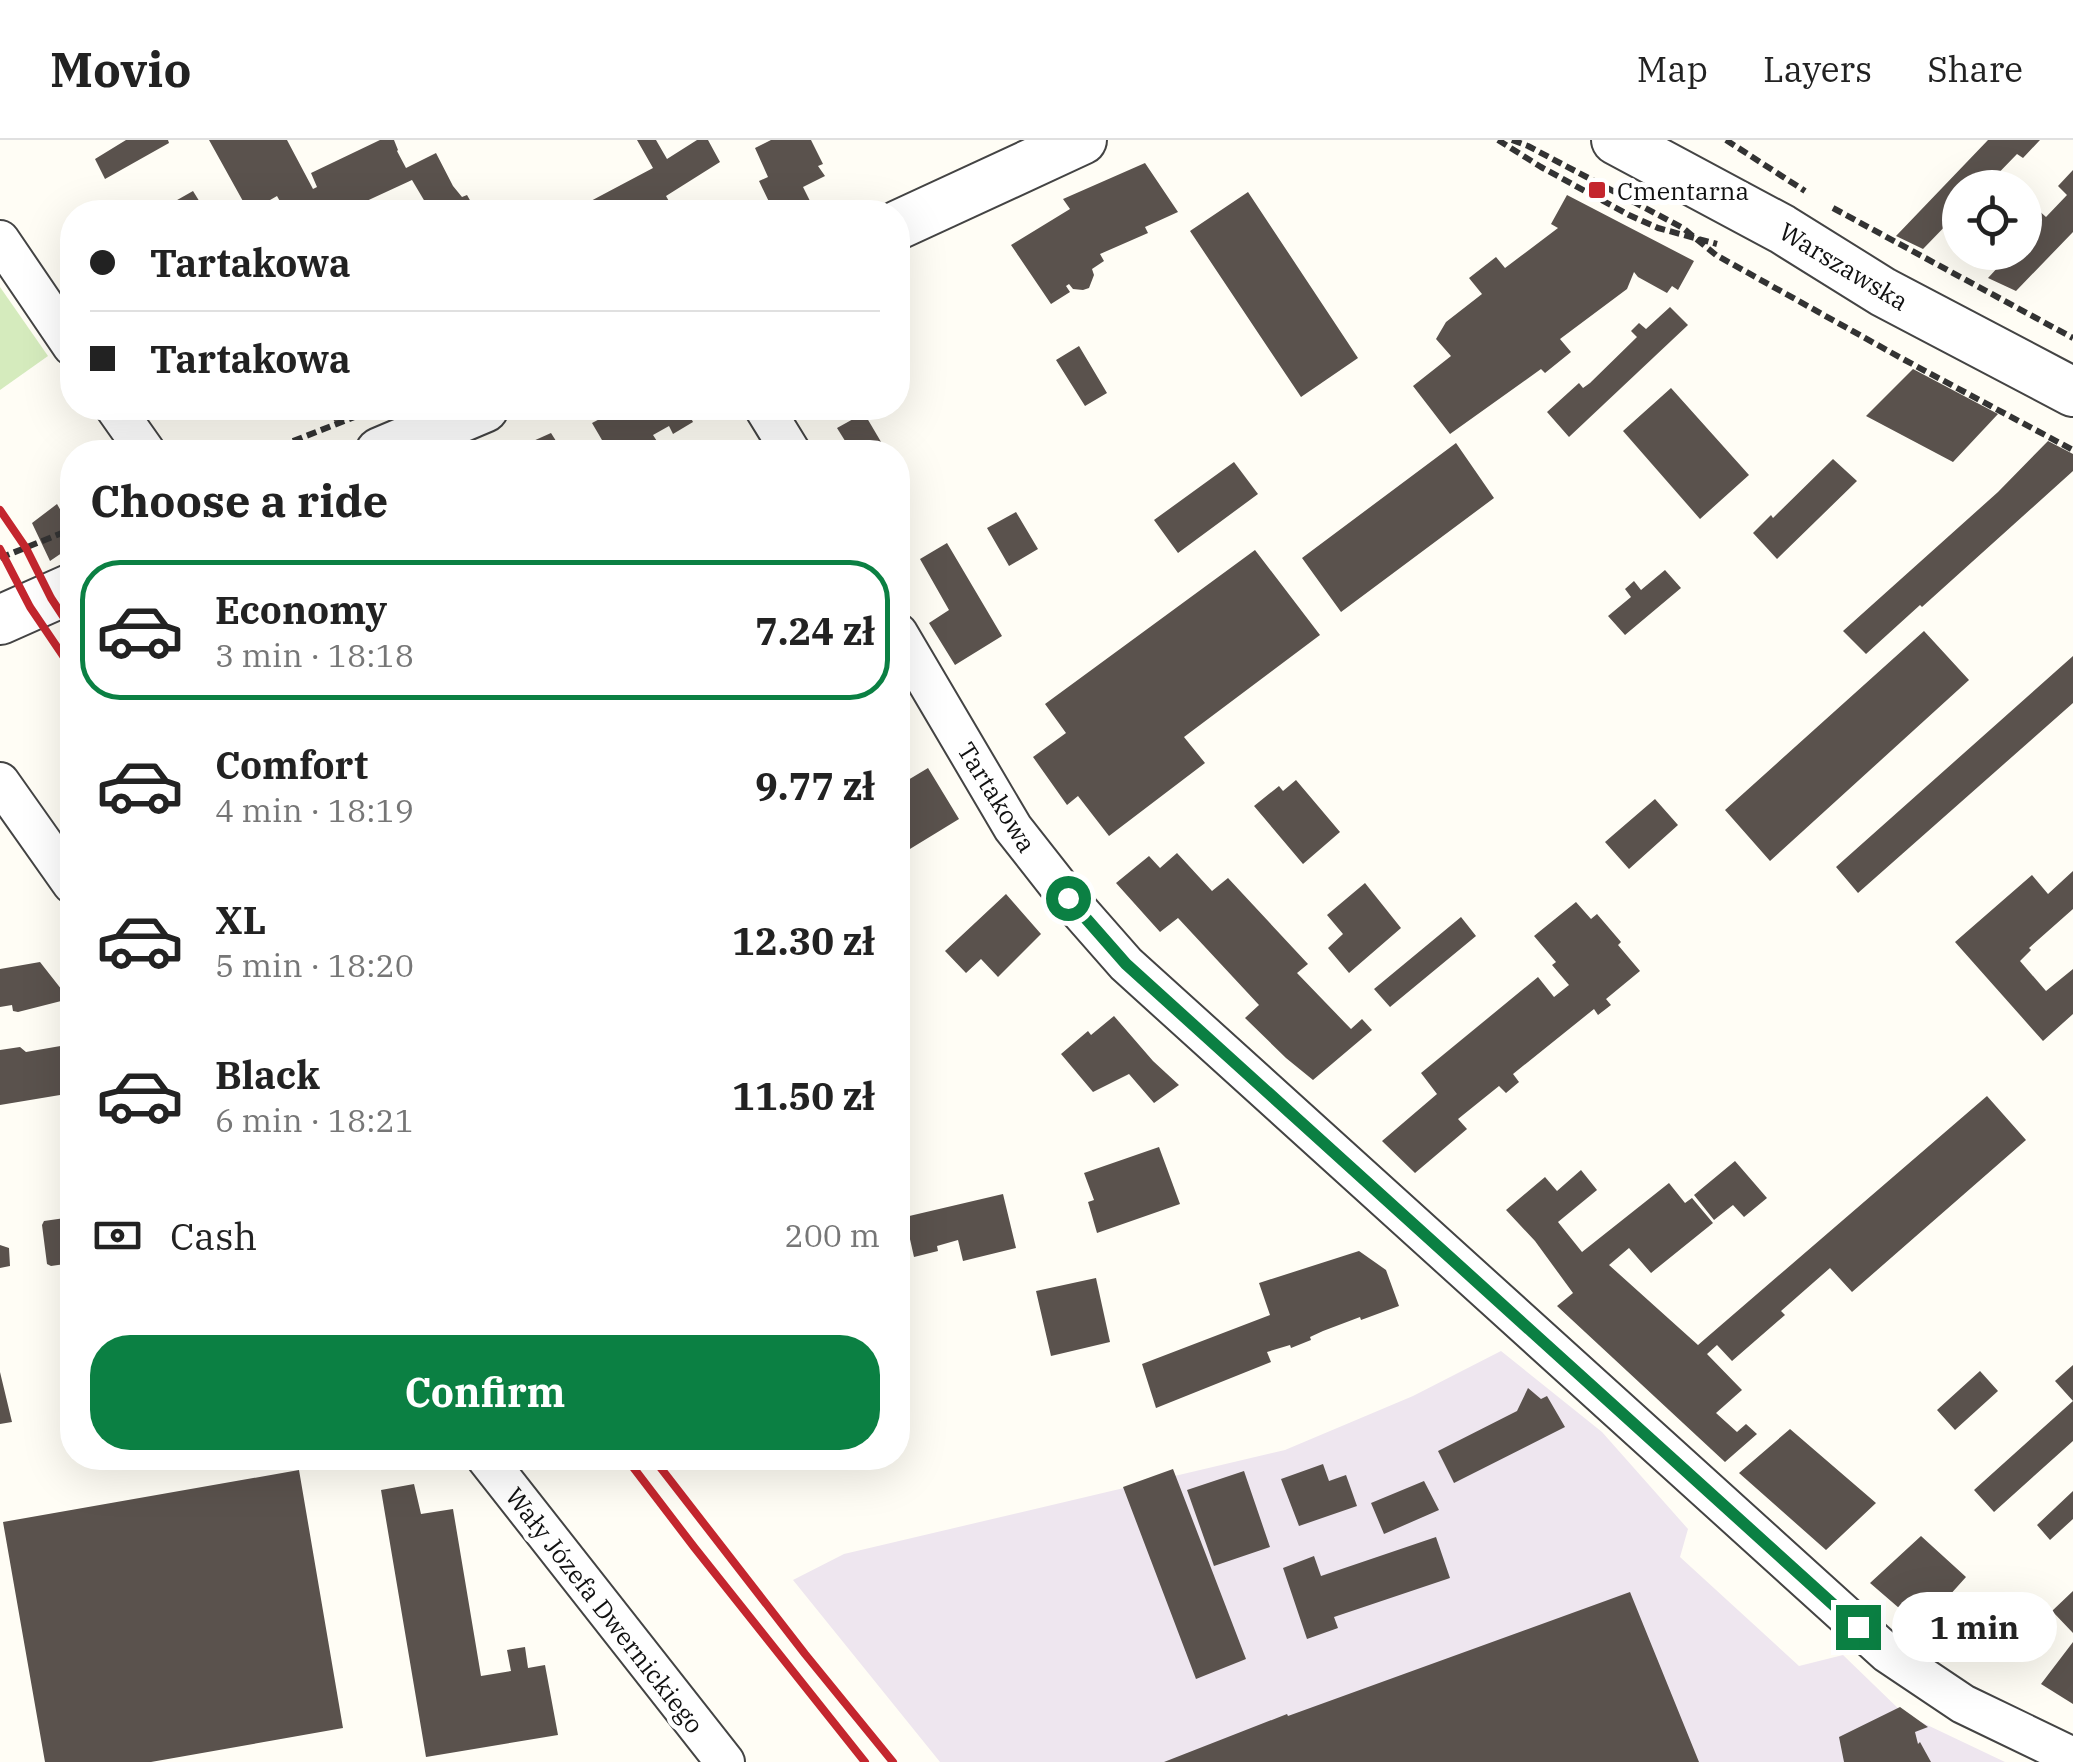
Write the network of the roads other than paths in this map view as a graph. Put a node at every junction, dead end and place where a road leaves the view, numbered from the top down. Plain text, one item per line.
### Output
1 (1082, 140) edge
2 (1616, 140) edge
3 (910, 219) edge
4 (0, 240) edge
5 (60, 328) edge
6 (2073, 392) edge
7 (430, 420) edge
8 (371, 433) edge
9 (60, 593) edge
10 (0, 620) edge
11 (910, 652) edge
12 (0, 782) edge
13 (60, 867) edge
14 (495, 1470) edge
15 (2073, 1757) edge
16 (724, 1762) edge

1 - 3 street
2 - 6 street, Warszawska
4 - 5 street
7 - 8 street
9 - 10 street
11 - 15 street, Tartakowa
12 - 13 street
14 - 16 street, Wały Józefa Dwernickiego

